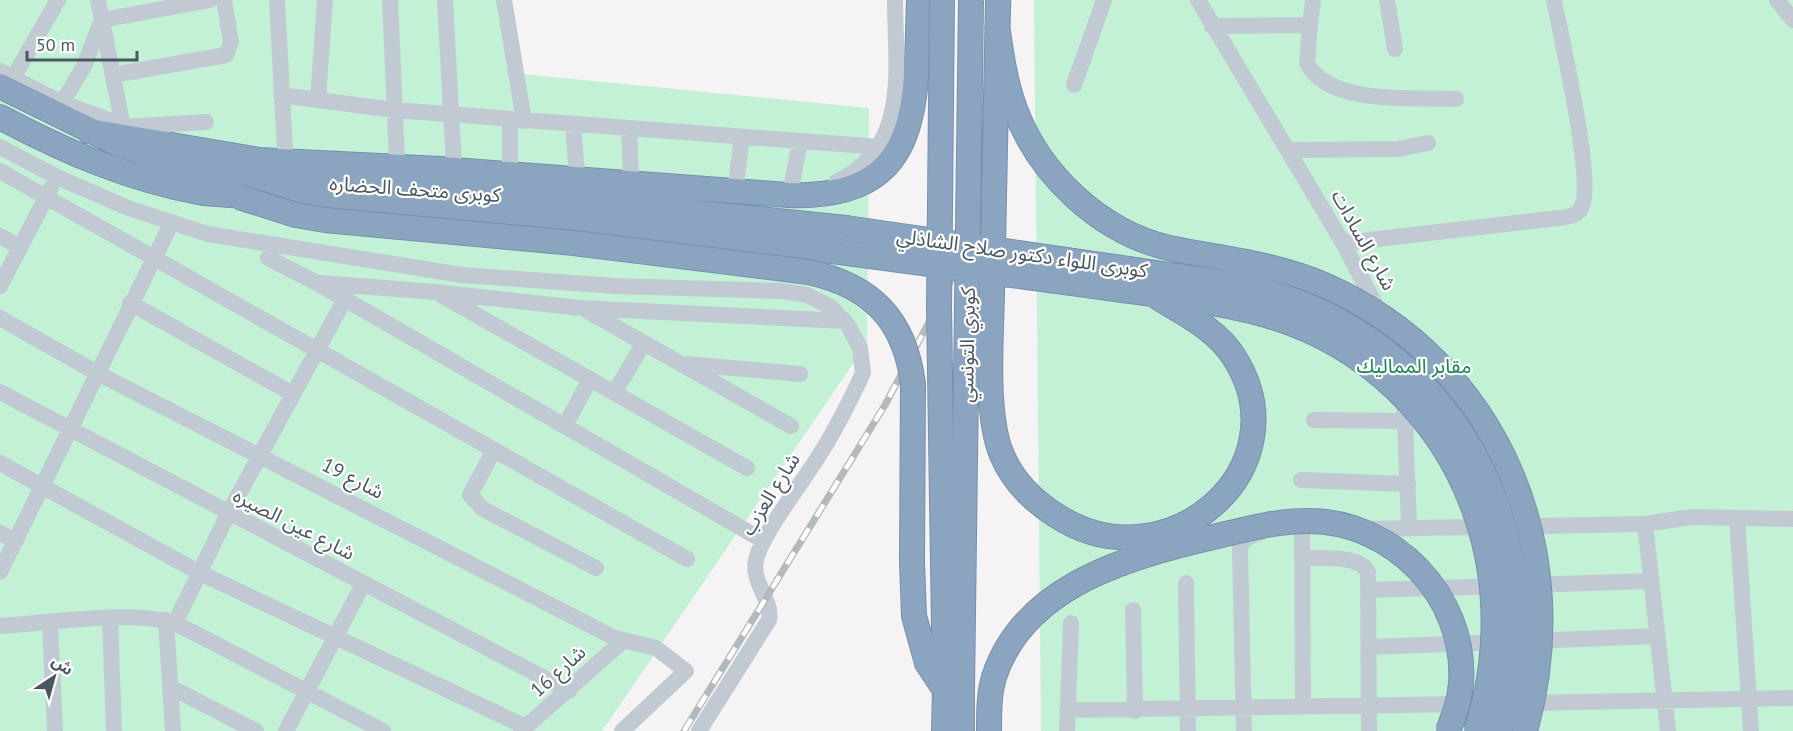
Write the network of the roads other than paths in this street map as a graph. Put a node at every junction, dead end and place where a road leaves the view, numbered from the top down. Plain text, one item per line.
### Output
1 (58, 0) edge
2 (98, 0) edge
3 (210, 0) edge
4 (224, 0) edge
5 (277, 0) edge
6 (325, 0) edge
7 (390, 0) edge
8 (445, 0) edge
9 (504, 0) edge
10 (895, 0) edge
11 (919, 0) edge
12 (942, 0) edge
13 (971, 0) edge
14 (998, 0) edge
15 (1104, 0) edge
16 (1198, 0) edge
17 (1313, 0) edge
18 (1387, 0) edge
19 (1554, 0) edge
20 (1777, 0) edge
21 (102, 20) junction
22 (1793, 20) edge
23 (1310, 25) junction
24 (997, 26) junction
25 (1212, 26) junction
26 (1395, 49) dead end
27 (113, 75) junction
28 (4, 78) edge
29 (1074, 85) dead end
30 (281, 95) junction
31 (318, 99) junction
32 (1456, 99) dead end
33 (62, 103) junction
34 (394, 110) junction
35 (450, 114) junction
36 (0, 117) edge
37 (517, 120) junction
38 (206, 122) dead end
39 (573, 125) junction
40 (123, 127) junction
41 (629, 129) junction
42 (89, 131) junction
43 (742, 137) junction
44 (800, 141) junction
45 (1428, 143) dead end
46 (0, 147) edge
47 (880, 147) junction
48 (1288, 150) junction
49 (285, 153) junction
50 (397, 161) junction
51 (454, 165) junction
52 (510, 169) junction
53 (0, 171) edge
54 (577, 174) junction
55 (57, 177) junction
56 (631, 178) junction
57 (736, 184) junction
58 (791, 188) junction
59 (47, 197) junction
60 (239, 197) junction
61 (171, 224) junction
62 (846, 228) joint
63 (0, 236) edge
64 (1343, 243) junction
65 (20, 248) junction
66 (840, 252) joint
67 (153, 257) junction
68 (268, 258) dead end
69 (317, 283) junction
70 (0, 286) edge
71 (435, 292) junction
72 (1153, 294) junction
73 (345, 299) junction
74 (130, 303) junction
75 (580, 308) junction
76 (0, 318) edge
77 (845, 321) junction
78 (644, 343) junction
79 (319, 349) junction
80 (679, 364) junction
81 (97, 373) junction
82 (800, 374) dead end
83 (590, 379) junction
84 (0, 392) edge
85 (614, 393) junction
86 (293, 394) junction
87 (1314, 420) dead end
88 (1407, 421) junction
89 (565, 426) junction
90 (791, 426) dead end
91 (70, 430) junction
92 (494, 450) junction
93 (262, 455) junction
94 (0, 463) edge
95 (747, 468) dead end
96 (1301, 480) dead end
97 (1408, 484) junction
98 (43, 487) junction
99 (228, 514) junction
100 (1737, 518) junction
101 (1793, 519) edge
102 (1646, 524) junction
103 (1409, 527) junction
104 (1302, 529) junction
105 (0, 532) edge
106 (16, 542) junction
107 (764, 542) junction
108 (1302, 558) junction
109 (687, 559) dead end
110 (596, 568) dead end
111 (0, 572) edge
112 (200, 573) junction
113 (1651, 581) junction
114 (363, 584) junction
115 (1186, 584) dead end
116 (1368, 590) junction
117 (1133, 610) dead end
118 (110, 619) junction
119 (171, 621) junction
120 (50, 623) junction
121 (1071, 623) dead end
122 (0, 626) edge
123 (336, 635) junction
124 (1657, 636) junction
125 (623, 640) junction
126 (1369, 647) junction
127 (172, 688) junction
128 (307, 690) junction
129 (954, 690) junction
130 (569, 691) junction
131 (1793, 698) edge
132 (1749, 699) junction
133 (1664, 700) junction
134 (1370, 705) junction
135 (1303, 706) junction
136 (1244, 707) junction
137 (1187, 708) junction
138 (1067, 710) junction
139 (1135, 711) junction
140 (523, 729) edge
141 (55, 731) edge
142 (114, 731) edge
143 (173, 731) edge
144 (256, 731) edge
145 (286, 731) edge
146 (383, 731) edge
147 (622, 731) edge
148 (699, 731) edge
149 (944, 731) edge
150 (962, 731) edge
151 (989, 731) edge
152 (1067, 731) edge
153 (1188, 731) edge
154 (1244, 731) edge
155 (1369, 731) edge
156 (1449, 731) edge
157 (1476, 731) edge
158 (1500, 731) edge
159 (1525, 731) edge
160 (1668, 731) edge
161 (1751, 731) edge

1 - 28 street
2 - 21 street
3 - 21 street
4 - 27 street
5 - 30 street
6 - 31 street
7 - 34 street
8 - 35 street
9 - 37 street
10 - 47 street
11 - 42 highway
12 - 129 highway, كوبري التونسي, bridge
13 - 129 highway, كوبري التونسي, bridge
14 - 24 highway, bridge
15 - 29 street
16 - 25 street, شارع السادات
17 - 23 street
18 - 26 street
19 - 64 street
20 - 22 street
21 - 27 street
21 - 33 street
23 - 25 street
23 - 32 street
24 - 72 highway, bridge
24 - 159 highway, bridge
25 - 48 street, شارع السادات
27 - 40 street
28 - 33 street
28 - 42 highway, كوبرى متحف الحضاره
30 - 31 street
30 - 49 street
31 - 34 street
33 - 40 street
34 - 35 street
34 - 50 street
35 - 37 street
35 - 51 street
36 - 60 highway, كوبرى متحف الحضاره
37 - 39 street
37 - 52 street
38 - 40 street
39 - 41 street
39 - 54 street
40 - 49 street
41 - 43 street
41 - 56 street
42 - 62 highway, كوبرى متحف الحضاره
43 - 44 street
43 - 57 street
44 - 47 street
44 - 58 street
45 - 48 street
46 - 55 street
47 - 58 street
48 - 64 street, شارع السادات
49 - 50 street
50 - 51 street
51 - 52 street
52 - 54 street
53 - 59 street
54 - 56 street
55 - 59 street
55 - 61 street
56 - 57 street
57 - 58 street
59 - 65 street
59 - 67 street
60 - 66 highway, كوبرى متحف الحضاره, bridge
60 - 129 highway, bridge
61 - 67 street
61 - 77 street
62 - 158 highway, كوبرى اللواء دكتور صلاح الشاذلي, bridge
63 - 65 street
64 - 88 street, شارع السادات
65 - 70 street
66 - 72 highway, كوبرى اللواء دكتور صلاح الشاذلي, bridge
67 - 74 street
67 - 79 street
68 - 69 street
69 - 71 street
69 - 73 street
71 - 75 street
71 - 83 street
72 - 157 highway, كوبرى اللواء دكتور صلاح الشاذلي, bridge
73 - 79 street
73 - 89 street
74 - 81 street
74 - 86 street
75 - 77 street
75 - 78 street
76 - 81 street, شارع 19
77 - 107 street, شارع العزب
78 - 80 street
78 - 85 street
79 - 86 street
79 - 92 street
80 - 82 street
80 - 90 street
81 - 91 street
81 - 93 street, شارع 19
83 - 85 street
83 - 89 street
84 - 91 street, شارع عين الصيره
85 - 95 street
86 - 93 street
87 - 88 street
88 - 97 street, شارع السادات
89 - 107 street
91 - 98 street
91 - 99 street, شارع عين الصيره
92 - 109 street
92 - 110 street
93 - 99 street
93 - 125 street, شارع 19
94 - 98 street
96 - 97 street
97 - 103 street, شارع السادات
98 - 106 street
98 - 112 street
99 - 112 street
99 - 114 street, شارع عين الصيره
100 - 101 street
100 - 102 street
100 - 132 street
102 - 103 street
102 - 113 street
103 - 104 street
104 - 108 street
104 - 136 street
105 - 106 street
106 - 111 street
107 - 148 street, شارع العزب
108 - 116 street
108 - 135 street
112 - 119 street
112 - 123 street
113 - 116 street
113 - 124 street
114 - 123 street
114 - 130 street, شارع عين الصيره
115 - 137 street
116 - 126 street
117 - 139 street
118 - 119 street
118 - 120 street
118 - 142 street
119 - 127 street
119 - 128 street
120 - 122 street
120 - 141 street
121 - 138 street
123 - 128 street
123 - 140 street
124 - 126 street
124 - 133 street
125 - 130 street, شارع 16
125 - 147 street, شارع 19
126 - 134 street
127 - 143 street
127 - 144 street
128 - 145 street
128 - 146 street
129 - 149 highway
129 - 150 highway
130 - 140 street, شارع 16
131 - 132 street
132 - 133 street
132 - 161 street
133 - 134 street
133 - 160 street
134 - 135 street
134 - 155 street
135 - 136 street
136 - 137 street
136 - 154 street
137 - 139 street
137 - 153 street
138 - 139 street
138 - 152 street
151 - 156 highway, bridge

